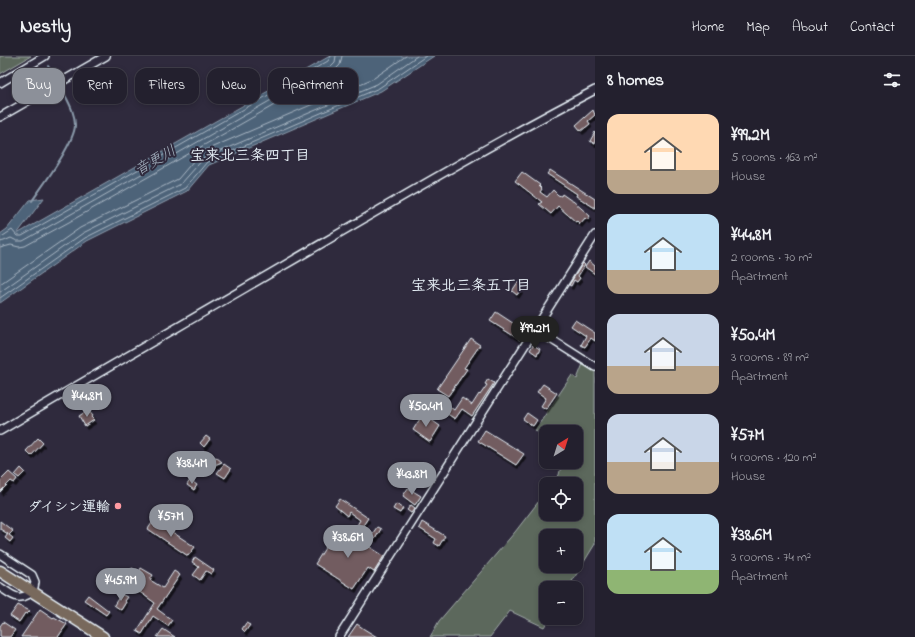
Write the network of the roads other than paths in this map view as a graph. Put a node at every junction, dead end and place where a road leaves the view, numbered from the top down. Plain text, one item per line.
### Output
1 (45, 56) edge
2 (106, 56) edge
3 (0, 83) edge
4 (595, 90) edge
5 (0, 117) edge
6 (595, 235) edge
7 (535, 329) junction
8 (595, 367) edge
9 (0, 431) edge
10 (0, 554) edge
11 (0, 571) edge
12 (0, 588) edge
13 (33, 592) junction
14 (103, 637) edge
15 (339, 637) edge

1 - 3 street
2 - 5 street
4 - 9 street
6 - 7 street
7 - 8 street
7 - 15 street
10 - 13 street
11 - 13 main road
12 - 13 street
13 - 14 main road

